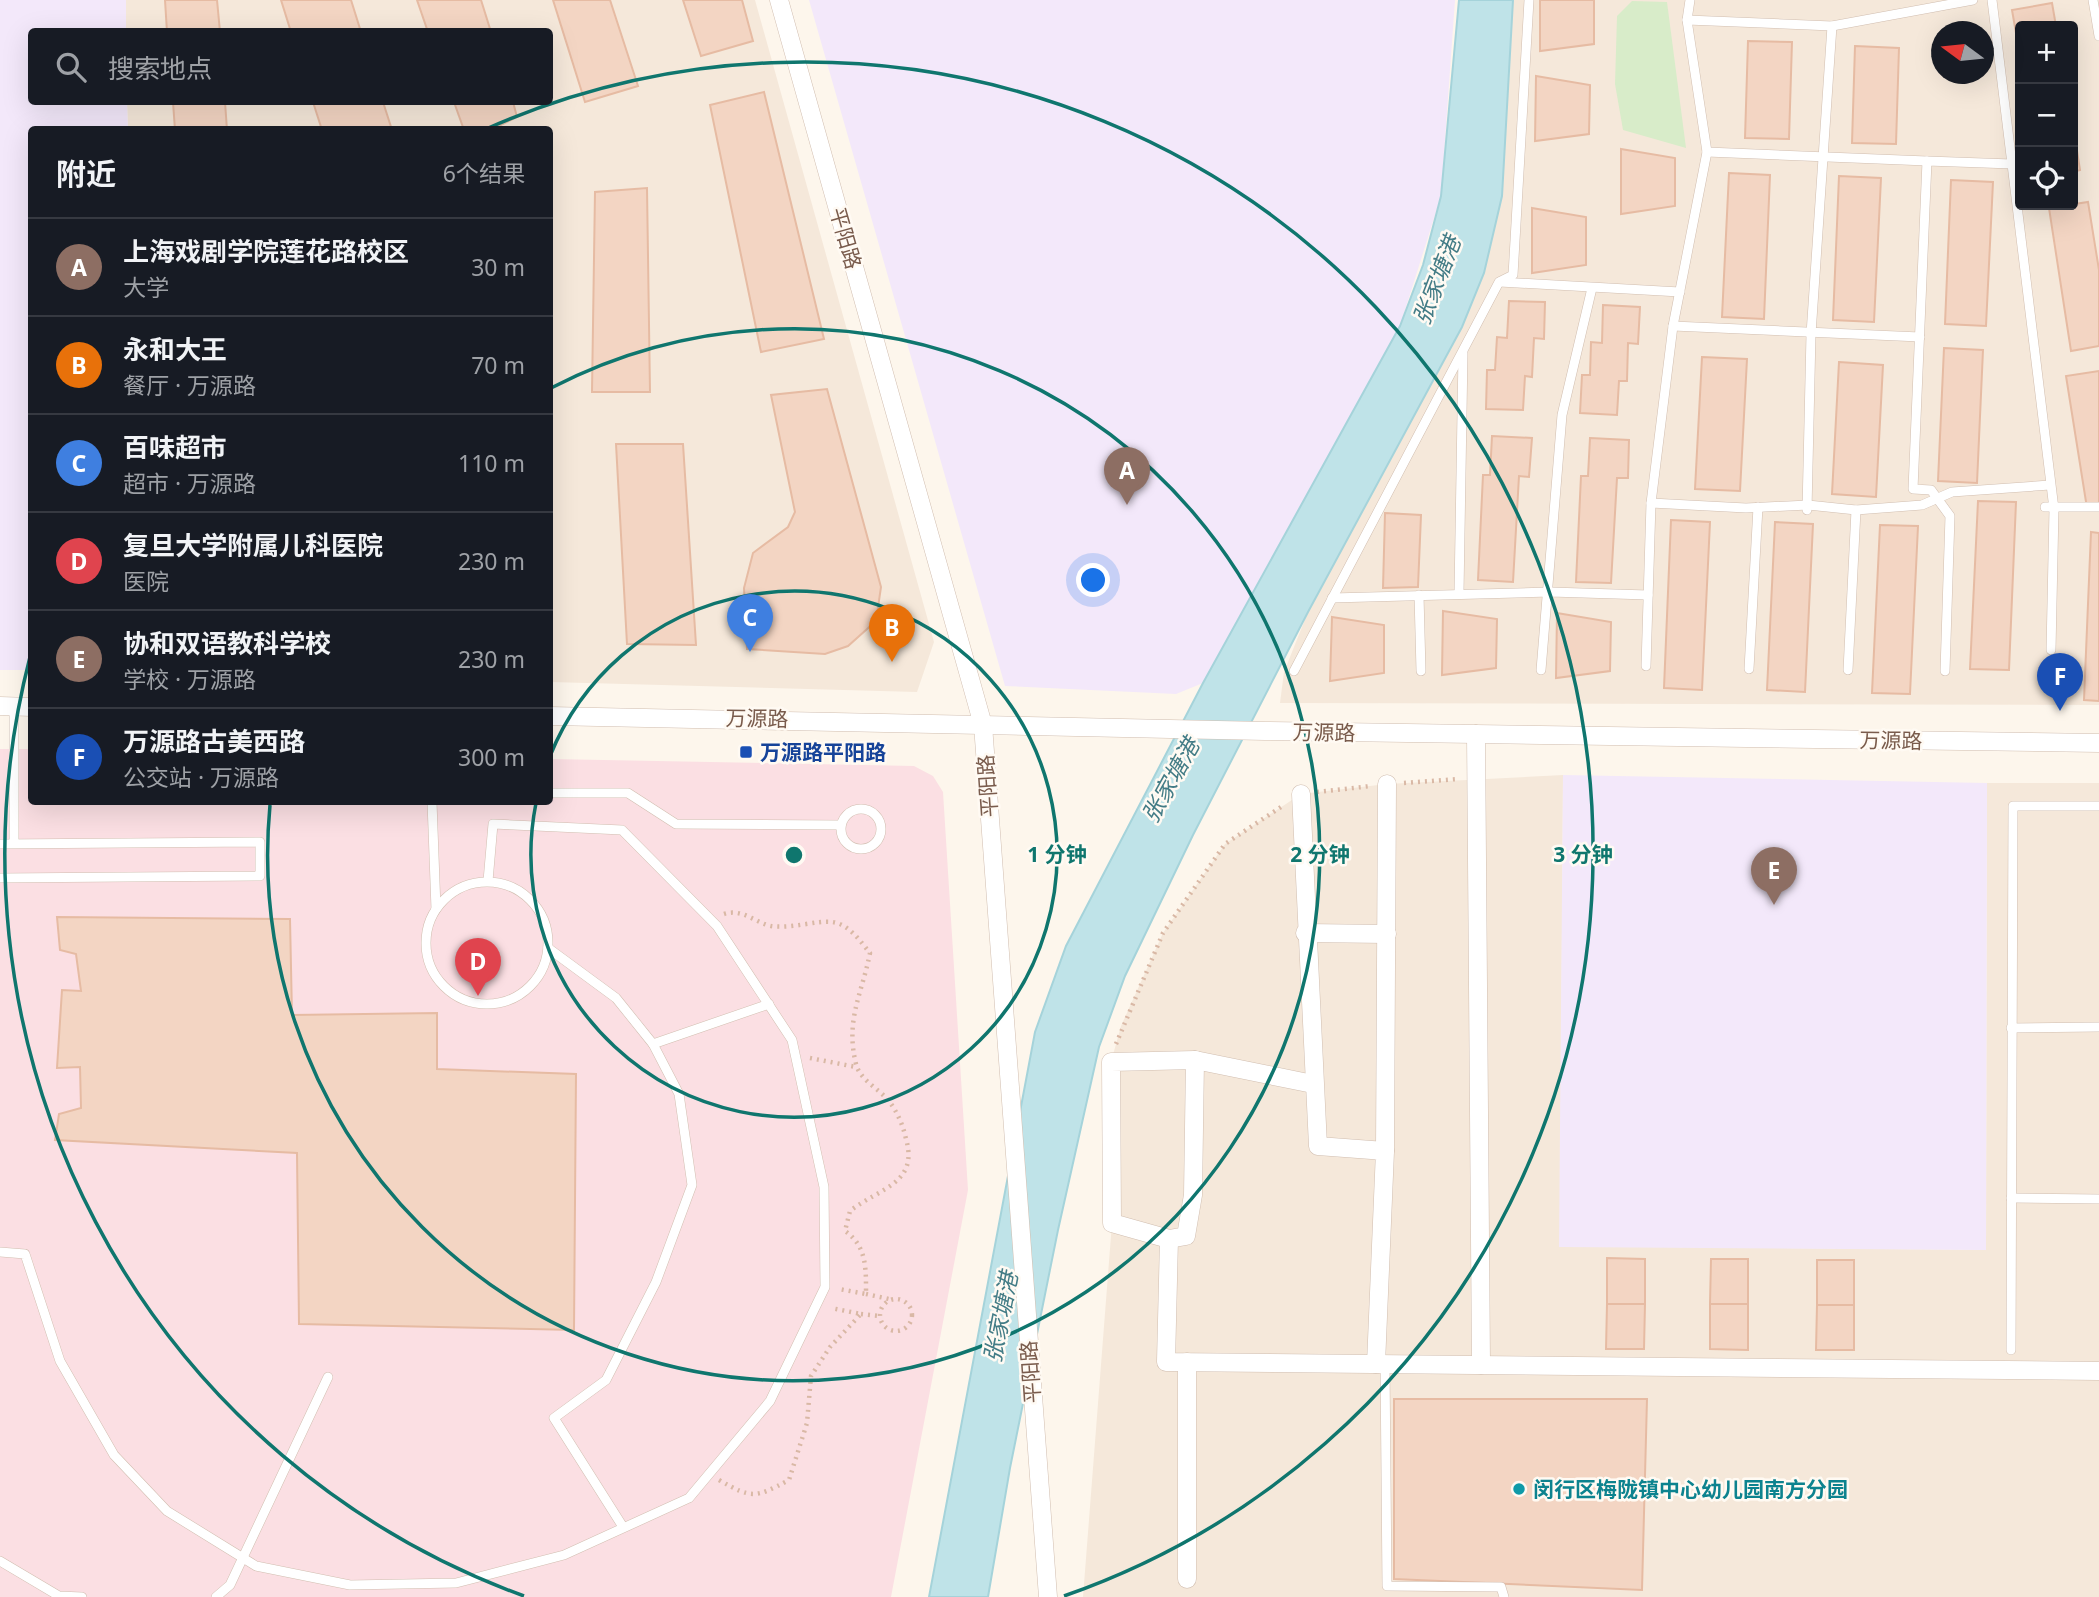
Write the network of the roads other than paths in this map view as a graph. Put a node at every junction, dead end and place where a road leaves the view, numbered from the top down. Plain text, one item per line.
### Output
1 (779, 0) edge
2 (1529, 0) edge
3 (1690, 0) edge
4 (1973, 0) edge
5 (1992, 0) edge
6 (2093, 0) edge
7 (1687, 20) junction
8 (1832, 26) junction
9 (2099, 36) edge
10 (1707, 152) junction
11 (1821, 156) junction
12 (1927, 161) junction
13 (2012, 164) junction
14 (1499, 282) junction
15 (1592, 288) junction
16 (1680, 292) junction
17 (1673, 326) junction
18 (1811, 334) junction
19 (1920, 337) junction
20 (1463, 350) junction
21 (2050, 485) junction
22 (1938, 499) junction
23 (1651, 503) junction
24 (1758, 507) junction
25 (2099, 507) edge
26 (1808, 508) junction
27 (2050, 508) junction
28 (1856, 510) junction
29 (1550, 592) junction
30 (1459, 593) junction
31 (1419, 595) junction
32 (1648, 595) junction
33 (1332, 598) junction
34 (2051, 650) dead end
35 (1646, 666) dead end
36 (1749, 669) dead end
37 (1541, 670) dead end
38 (1847, 670) dead end
39 (1294, 671) dead end
40 (1421, 671) dead end
41 (1945, 671) dead end
42 (15, 706) edge
43 (553, 716) edge
44 (982, 725) junction
45 (1476, 734) junction
46 (2099, 743) edge
47 (1387, 784) road end
48 (553, 793) edge
49 (1301, 794) road end
50 (432, 805) edge
51 (2099, 806) edge
52 (841, 825) junction
53 (14, 843) junction
54 (0, 844) edge
55 (0, 878) edge
56 (488, 881) junction
57 (436, 909) junction
58 (1306, 933) junction
59 (1387, 934) junction
60 (548, 948) junction
61 (769, 1004) junction
62 (2099, 1027) edge
63 (2011, 1028) junction
64 (653, 1044) junction
65 (1195, 1060) junction
66 (1312, 1084) junction
67 (1385, 1151) junction
68 (2011, 1198) junction
69 (2099, 1199) edge
70 (1169, 1239) junction
71 (0, 1252) edge
72 (2011, 1350) dead end
73 (1187, 1362) junction
74 (1380, 1364) junction
75 (1481, 1365) junction
76 (2099, 1371) edge
77 (328, 1377) dead end
78 (624, 1527) junction
79 (243, 1558) junction
80 (0, 1561) edge
81 (1187, 1579) dead end
82 (82, 1597) edge
83 (216, 1597) edge
84 (1048, 1597) edge
85 (1504, 1597) edge

1 - 44 street, 平阳路
2 - 14 lane
3 - 7 lane
4 - 8 lane
5 - 13 lane
6 - 9 lane
7 - 8 lane
7 - 10 lane
8 - 11 lane
10 - 11 lane
10 - 16 lane
11 - 12 lane
11 - 18 lane
12 - 13 lane
12 - 19 lane
13 - 21 lane
14 - 15 lane
14 - 20 lane
15 - 16 lane
15 - 29 lane
16 - 17 lane
17 - 18 lane
17 - 23 lane
18 - 19 lane
18 - 26 lane
19 - 22 lane
20 - 30 lane
20 - 33 lane
21 - 22 lane
21 - 27 lane
22 - 28 lane
22 - 41 lane
23 - 24 lane
23 - 32 lane
24 - 26 lane
24 - 36 lane
25 - 27 lane
26 - 28 lane
27 - 34 lane
28 - 38 lane
29 - 30 lane
29 - 32 lane
29 - 37 lane
30 - 31 lane
31 - 33 lane
31 - 40 lane
32 - 35 lane
33 - 39 lane
42 - 53 lane
43 - 44 street, 万源路
44 - 45 street, 万源路
44 - 84 street, 平阳路
45 - 46 street, 万源路
45 - 75 street
47 - 59 street
48 - 52 lane
49 - 58 street
50 - 57 lane
51 - 63 lane
52 - 52 lane
53 - 54 lane
53 - 55 lane
56 - 57 lane
56 - 60 lane
56 - 61 lane
57 - 60 lane
58 - 59 street
58 - 66 street
59 - 67 street
60 - 64 lane
61 - 64 lane
61 - 78 lane
62 - 63 lane
63 - 68 lane
64 - 78 lane
65 - 66 street
65 - 70 street
65 - 70 street
66 - 67 street
67 - 74 street
68 - 69 lane
68 - 72 lane
70 - 73 street
71 - 79 lane
73 - 74 street
73 - 81 street
74 - 75 street
74 - 85 lane
75 - 76 street
77 - 79 lane
78 - 79 lane
79 - 83 lane
80 - 82 lane

